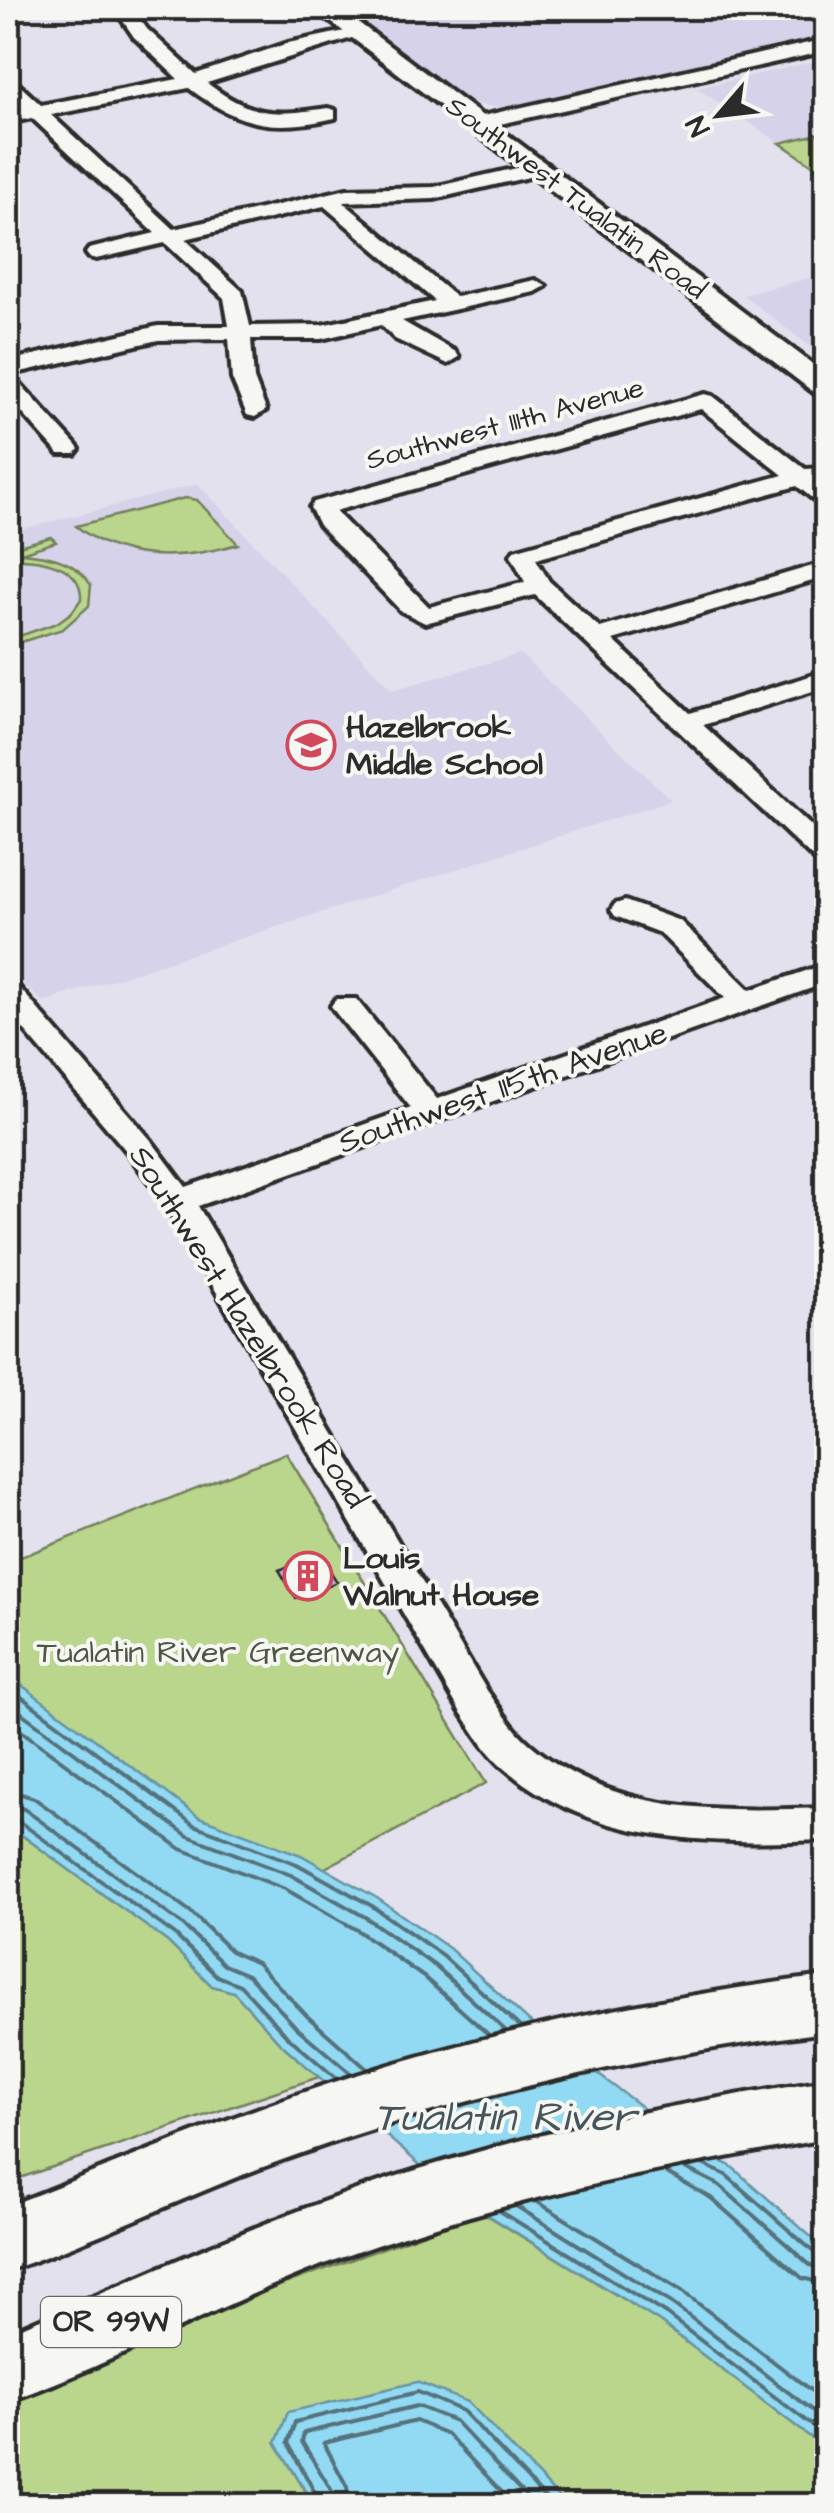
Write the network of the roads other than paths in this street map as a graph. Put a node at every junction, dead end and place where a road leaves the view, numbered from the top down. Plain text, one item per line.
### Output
1 (124, 8) edge
2 (325, 8) edge
3 (359, 33) junction
4 (826, 45) edge
5 (195, 80) junction
6 (8, 85) edge
7 (36, 112) junction
8 (328, 114) dead end
9 (8, 118) edge
10 (478, 123) junction
11 (539, 169) junction
12 (329, 200) junction
13 (170, 236) junction
14 (96, 254) dead end
15 (536, 286) dead end
16 (449, 302) junction
17 (386, 318) junction
18 (238, 334) junction
19 (448, 358) dead end
20 (8, 368) edge
21 (8, 384) edge
22 (826, 388) edge
23 (255, 410) dead end
24 (67, 450) dead end
25 (826, 470) edge
26 (801, 477) junction
27 (826, 498) edge
28 (826, 569) edge
29 (540, 586) junction
30 (597, 637) junction
31 (826, 679) edge
32 (687, 722) junction
33 (826, 855) edge
34 (625, 910) dead end
35 (826, 974) edge
36 (8, 993) edge
37 (745, 1002) junction
38 (346, 1006) dead end
39 (432, 1113) junction
40 (178, 1201) junction
41 (826, 1824) edge
42 (803, 2006) edge
43 (826, 2110) edge
44 (8, 2238) edge
45 (8, 2367) edge

1 - 5 street
2 - 3 main road, Southwest Tualatin Road
3 - 5 street
3 - 10 main road, Southwest Tualatin Road
4 - 10 street
5 - 7 street
5 - 8 street
6 - 7 street
7 - 9 street
7 - 13 street
10 - 11 main road, Southwest Tualatin Road
11 - 12 street
11 - 22 main road, Southwest Tualatin Road
12 - 13 street
12 - 16 street
13 - 14 street
13 - 18 street
15 - 16 street
16 - 17 street
17 - 18 street
17 - 19 street
18 - 20 street
18 - 23 street
21 - 24 street
25 - 26 street
26 - 27 street
26 - 29 street
26 - 29 street, Southwest 111th Avenue
28 - 30 street
29 - 30 street
30 - 32 street
31 - 32 street
32 - 33 street
34 - 37 street
35 - 37 street, Southwest 115th Avenue
36 - 40 street, Southwest Hazelbrook Road
37 - 39 street, Southwest 115th Avenue
38 - 39 street
39 - 40 street, Southwest 115th Avenue
40 - 41 street, Southwest Hazelbrook Road
42 - 44 highway
43 - 45 highway, OR 99W

